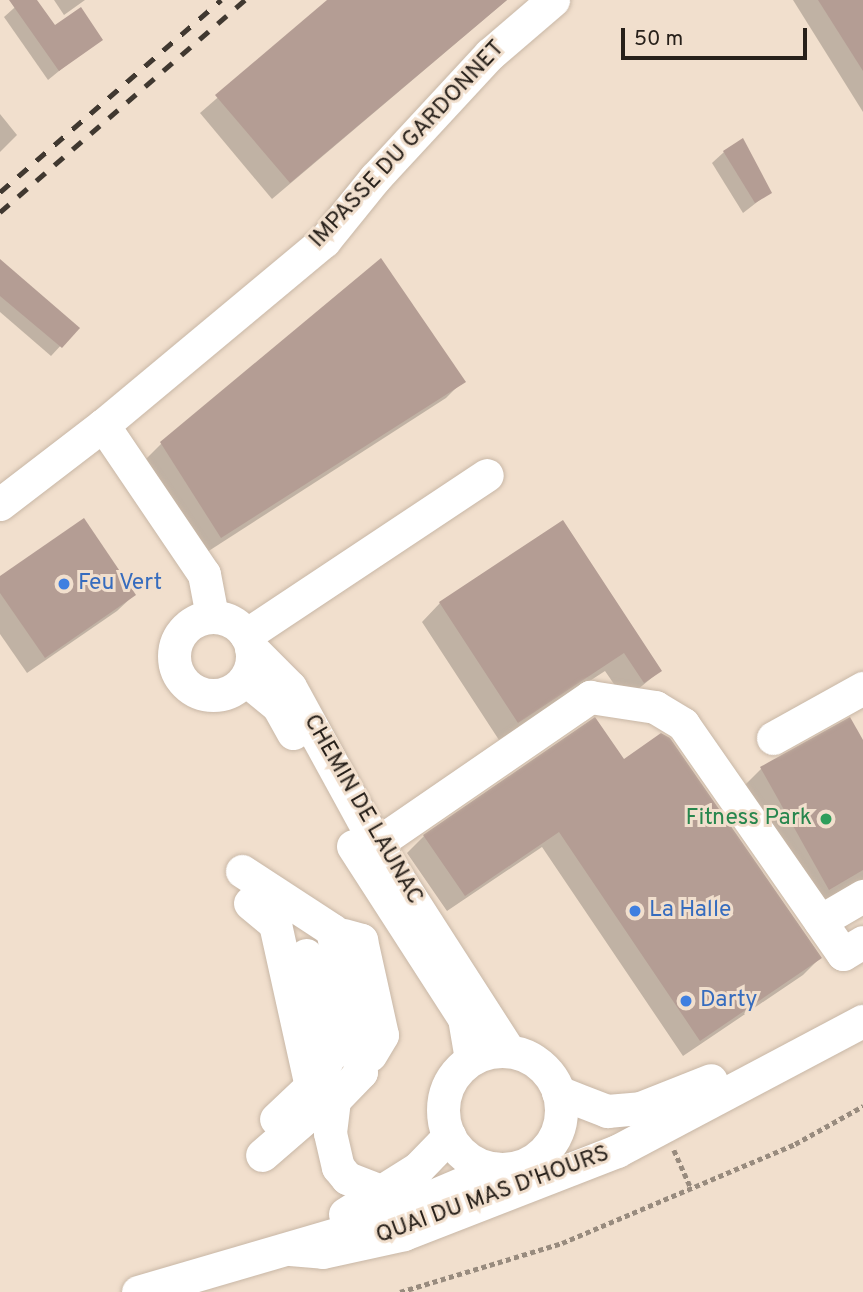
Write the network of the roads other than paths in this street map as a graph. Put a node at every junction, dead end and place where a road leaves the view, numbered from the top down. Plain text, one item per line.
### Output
1 (552, 0) edge
2 (103, 425) junction
3 (487, 475) dead end
4 (0, 504) edge
5 (212, 616) junction
6 (248, 654) junction
7 (863, 688) edge
8 (773, 738) dead end
9 (376, 844) junction
10 (242, 871) dead end
11 (863, 896) edge
12 (250, 903) dead end
13 (820, 921) junction
14 (863, 942) edge
15 (863, 1004) edge
16 (863, 1021) edge
17 (509, 1051) junction
18 (471, 1059) junction
19 (323, 1079) junction
20 (558, 1092) junction
21 (676, 1120) junction
22 (275, 1121) dead end
23 (449, 1136) junction
24 (262, 1156) dead end
25 (534, 1160) junction
26 (496, 1169) junction
27 (384, 1192) junction
28 (290, 1249) junction
29 (138, 1292) edge

1 - 2 street, IMPASSE DU GARDONNET
2 - 4 street
2 - 5 street
3 - 6 street
5 - 6 street
5 - 6 street
6 - 9 street, CHEMIN DE LAUNAC
6 - 18 street, CHEMIN DE LAUNAC
7 - 8 street
9 - 13 street
9 - 17 street, CHEMIN DE LAUNAC
10 - 19 street
11 - 13 street
12 - 19 street
13 - 14 street
15 - 20 street, QUAI DU MAS D'HOURS
16 - 21 street, QUAI DU MAS D'HOURS
17 - 18 street
17 - 20 street
18 - 23 street
19 - 22 street
19 - 24 street
19 - 27 street
20 - 25 street
21 - 25 street, QUAI DU MAS D'HOURS
21 - 28 street, QUAI DU MAS D'HOURS
23 - 26 street
23 - 27 street, QUAI DU MAS D'HOURS
25 - 26 street
26 - 28 street, QUAI DU MAS D'HOURS
27 - 28 street, QUAI DU MAS D'HOURS
28 - 29 street, QUAI DU MAS D'HOURS

